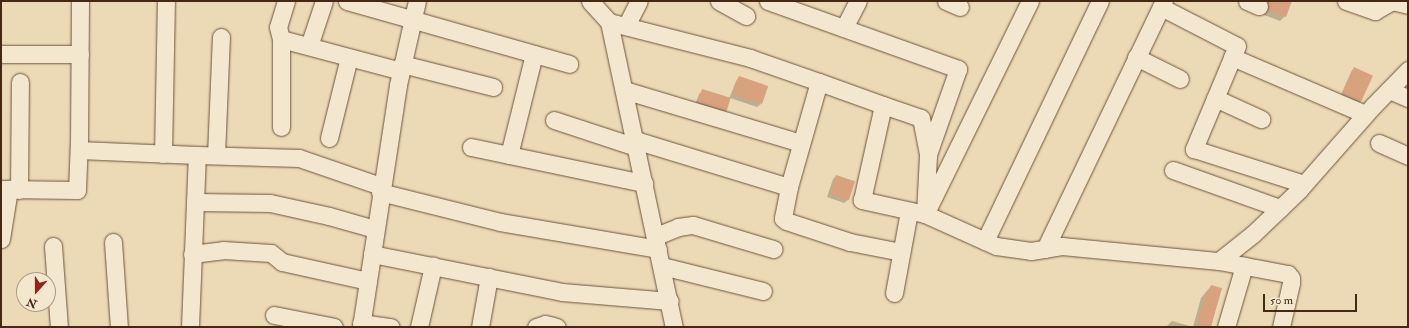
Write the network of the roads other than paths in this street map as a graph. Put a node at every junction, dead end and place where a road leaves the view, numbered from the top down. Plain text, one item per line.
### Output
1 (80, 1) edge
2 (166, 1) edge
3 (286, 1) edge
4 (324, 1) edge
5 (349, 1) edge
6 (417, 1) edge
7 (590, 1) edge
8 (639, 1) edge
9 (720, 1) edge
10 (768, 1) edge
11 (858, 1) edge
12 (1030, 1) edge
13 (1100, 1) edge
14 (1346, 1) edge
15 (1162, 4) edge
16 (1408, 5) edge
17 (746, 16) dead end
18 (412, 18) junction
19 (617, 24) junction
20 (844, 28) junction
21 (221, 37) dead end
22 (281, 39) junction
23 (309, 46) junction
24 (1, 54) edge
25 (80, 54) junction
26 (534, 54) junction
27 (349, 57) junction
28 (1136, 57) junction
29 (1232, 57) junction
30 (569, 64) dead end
31 (401, 67) junction
32 (1408, 70) edge
33 (1180, 79) dead end
34 (20, 82) dead end
35 (819, 82) junction
36 (493, 87) dead end
37 (624, 90) junction
38 (1389, 90) junction
39 (1215, 98) junction
40 (1408, 98) edge
41 (884, 105) junction
42 (1365, 114) junction
43 (1261, 119) dead end
44 (554, 120) dead end
45 (281, 127) dead end
46 (329, 138) dead end
47 (79, 140) junction
48 (801, 143) junction
49 (1379, 143) dead end
50 (635, 144) junction
51 (471, 147) dead end
52 (163, 154) junction
53 (216, 155) junction
54 (509, 155) junction
55 (928, 155) junction
56 (197, 156) junction
57 (1408, 156) edge
58 (1173, 170) dead end
59 (644, 183) junction
60 (1304, 184) junction
61 (789, 187) junction
62 (10, 189) edge
63 (381, 189) junction
64 (195, 202) junction
65 (1280, 208) junction
66 (917, 212) junction
67 (375, 229) junction
68 (1, 239) edge
69 (986, 241) junction
70 (114, 242) dead end
71 (657, 243) junction
72 (53, 246) dead end
73 (773, 249) dead end
74 (1045, 249) junction
75 (901, 252) junction
76 (192, 254) junction
77 (372, 254) junction
78 (1219, 261) junction
79 (433, 266) junction
80 (662, 266) junction
81 (1244, 266) junction
82 (489, 277) junction
83 (368, 281) junction
84 (763, 291) dead end
85 (894, 293) dead end
86 (670, 301) junction
87 (274, 315) dead end
88 (361, 325) edge
89 (59, 327) edge
90 (119, 327) edge
91 (190, 327) edge
92 (334, 327) edge
93 (391, 327) edge
94 (418, 327) edge
95 (480, 327) edge
96 (536, 327) edge
97 (557, 327) edge
98 (674, 327) edge
99 (1226, 327) edge
100 (1281, 327) edge

1 - 25 street
2 - 52 street
3 - 22 street
4 - 23 street
5 - 18 street
6 - 18 street
7 - 19 street
8 - 19 street
9 - 17 street
10 - 20 street
11 - 20 street
12 - 66 street
13 - 69 street
14 - 16 street
15 - 28 street
15 - 29 street
18 - 26 street
18 - 31 street
19 - 35 street
19 - 37 street
20 - 55 street
21 - 53 street
22 - 23 street
22 - 45 street
23 - 27 street
24 - 25 street
25 - 47 street
26 - 30 street
26 - 54 street
27 - 31 street
27 - 46 street
28 - 33 street
28 - 74 street
29 - 39 street
29 - 42 street
31 - 36 street
31 - 63 street
32 - 38 street
34 - 62 street
35 - 41 street
35 - 48 street
37 - 48 street
37 - 50 street
38 - 40 street
38 - 42 street
39 - 43 street
39 - 60 street
41 - 55 street
41 - 66 street
42 - 60 street
44 - 50 street
47 - 52 street
47 - 62 street
48 - 61 street
49 - 57 street
50 - 59 street
50 - 61 street
51 - 54 street
52 - 56 street
53 - 56 street
53 - 63 street
54 - 59 street
55 - 66 street
56 - 64 street
58 - 65 street
59 - 71 street
60 - 65 street
61 - 75 street
62 - 68 street
63 - 67 street
63 - 71 street
64 - 67 street
64 - 76 street
65 - 78 street
66 - 69 street
66 - 75 street
67 - 77 street
69 - 74 street
70 - 90 street
71 - 73 street
71 - 80 street
72 - 89 street
74 - 78 street
75 - 85 street
76 - 83 street
76 - 91 street
77 - 79 street
77 - 83 street
78 - 81 street
79 - 82 street
79 - 94 street
80 - 84 street
80 - 86 street
81 - 99 street
81 - 100 street
82 - 86 street
82 - 95 street
83 - 88 street
86 - 98 street
87 - 92 street
88 - 93 street
96 - 97 street

